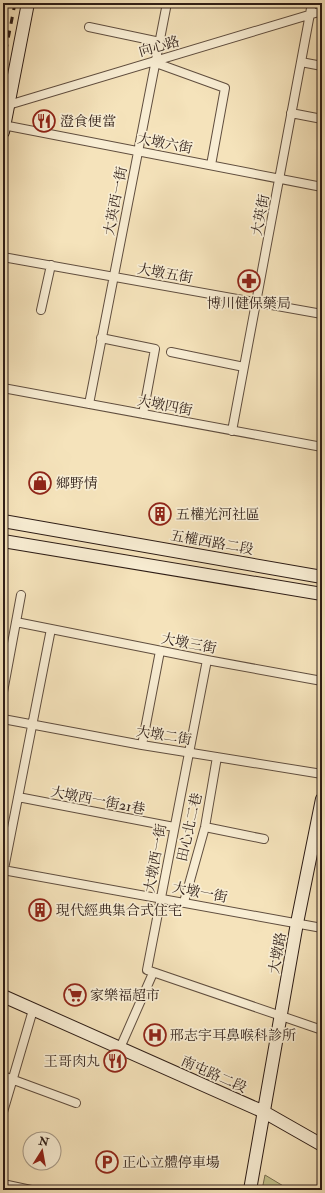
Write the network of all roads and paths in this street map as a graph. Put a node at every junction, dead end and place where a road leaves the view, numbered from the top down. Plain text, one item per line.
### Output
1 (28, 3) edge
2 (167, 3) edge
3 (312, 3) edge
4 (322, 11) edge
5 (309, 16) junction
6 (88, 28) dead end
7 (160, 42) junction
8 (156, 62) junction
9 (301, 62) junction
10 (322, 66) edge
11 (6, 105) edge
12 (292, 113) junction
13 (322, 119) edge
14 (3, 127) edge
15 (138, 151) junction
16 (211, 165) junction
17 (280, 178) junction
18 (322, 186) edge
19 (3, 257) edge
20 (50, 265) junction
21 (114, 277) junction
22 (256, 302) junction
23 (41, 310) dead end
24 (322, 314) edge
25 (101, 338) junction
26 (171, 352) dead end
27 (244, 367) junction
28 (3, 388) edge
29 (89, 404) junction
30 (143, 414) junction
31 (232, 431) junction
32 (322, 447) edge
33 (3, 521) edge
34 (3, 541) edge
35 (322, 576) edge
36 (322, 594) edge
37 (21, 595) dead end
38 (16, 622) junction
39 (51, 629) junction
40 (160, 651) junction
41 (207, 660) junction
42 (322, 680) edge
43 (3, 692) edge
44 (3, 719) edge
45 (31, 725) junction
46 (142, 745) junction
47 (189, 752) junction
48 (217, 757) junction
49 (322, 774) edge
50 (18, 798) junction
51 (322, 799) edge
52 (174, 827) junction
53 (205, 827) junction
54 (264, 839) dead end
55 (3, 871) edge
56 (161, 897) junction
57 (184, 902) junction
58 (297, 923) junction
59 (322, 928) edge
60 (154, 973) junction
61 (3, 996) edge
62 (33, 1010) junction
63 (281, 1016) junction
64 (322, 1030) edge
65 (120, 1048) junction
66 (3, 1076) edge
67 (13, 1080) junction
68 (76, 1103) dead end
69 (3, 1112) edge
70 (264, 1112) junction
71 (322, 1145) edge
72 (3, 1184) edge
73 (32, 1190) edge
74 (250, 1190) edge

1 - 11 main road
2 - 7 street, 大英西一街
3 - 5 street, 大英街
4 - 5 street, 向心路
5 - 8 street, 向心路
5 - 9 street, 大英街
6 - 7 street
7 - 8 street, 大英西一街
8 - 11 street, 向心路
8 - 15 street, 大英西一街
8 - 16 street
9 - 10 street
9 - 12 street, 大英街
11 - 14 main road
12 - 13 street
12 - 17 street, 大英街
14 - 15 street, 大墩六街
15 - 16 street, 大墩六街
15 - 21 street, 大英西一街
16 - 17 street, 大墩六街
17 - 18 street, 大墩六街
17 - 22 street, 大英街
19 - 20 street, 大墩五街
20 - 21 street, 大墩五街
20 - 23 street
21 - 22 street, 大墩五街
21 - 25 street, 大英西一街
22 - 24 street, 大墩五街
22 - 27 street, 大英街
25 - 29 street, 大英西一街
25 - 30 street
26 - 27 street
27 - 31 street, 大英街
28 - 29 street, 大墩四街
29 - 30 street, 大墩四街
30 - 31 street, 大墩四街
31 - 32 street, 大墩四街
33 - 35 main road, 五權西路二段
34 - 36 main road
37 - 38 street
38 - 39 street, 大墩三街
38 - 43 street
39 - 40 street, 大墩三街
39 - 45 street
40 - 41 street, 大墩三街
40 - 46 street
41 - 42 street, 大墩三街
41 - 47 street, 大墩西一街
44 - 45 street, 大墩二街
45 - 46 street, 大墩二街
45 - 50 street
46 - 47 street, 大墩二街
47 - 48 street, 大墩二街
47 - 52 street, 大墩西一街
48 - 49 street, 大墩二街
48 - 53 street, 田心北二巷
50 - 52 street, 大墩西一街21巷
50 - 55 street
51 - 58 main road, 大墩路
52 - 56 street, 大墩西一街
53 - 54 street
53 - 57 street, 田心北二巷
55 - 56 street, 大墩一街
56 - 57 street, 大墩一街
56 - 60 street, 大墩西一街
57 - 58 street, 大墩一街
58 - 59 street, 大墩一街
58 - 63 main road, 大墩路
60 - 63 street
60 - 65 street
61 - 62 main road, 南屯路二段
62 - 65 main road, 南屯路二段
62 - 67 street
63 - 64 street
63 - 70 main road, 大墩路
65 - 70 main road, 南屯路二段
66 - 67 street
67 - 68 street
67 - 69 street
70 - 71 main road, 南屯路二段
70 - 74 main road, 大墩路
72 - 73 street

